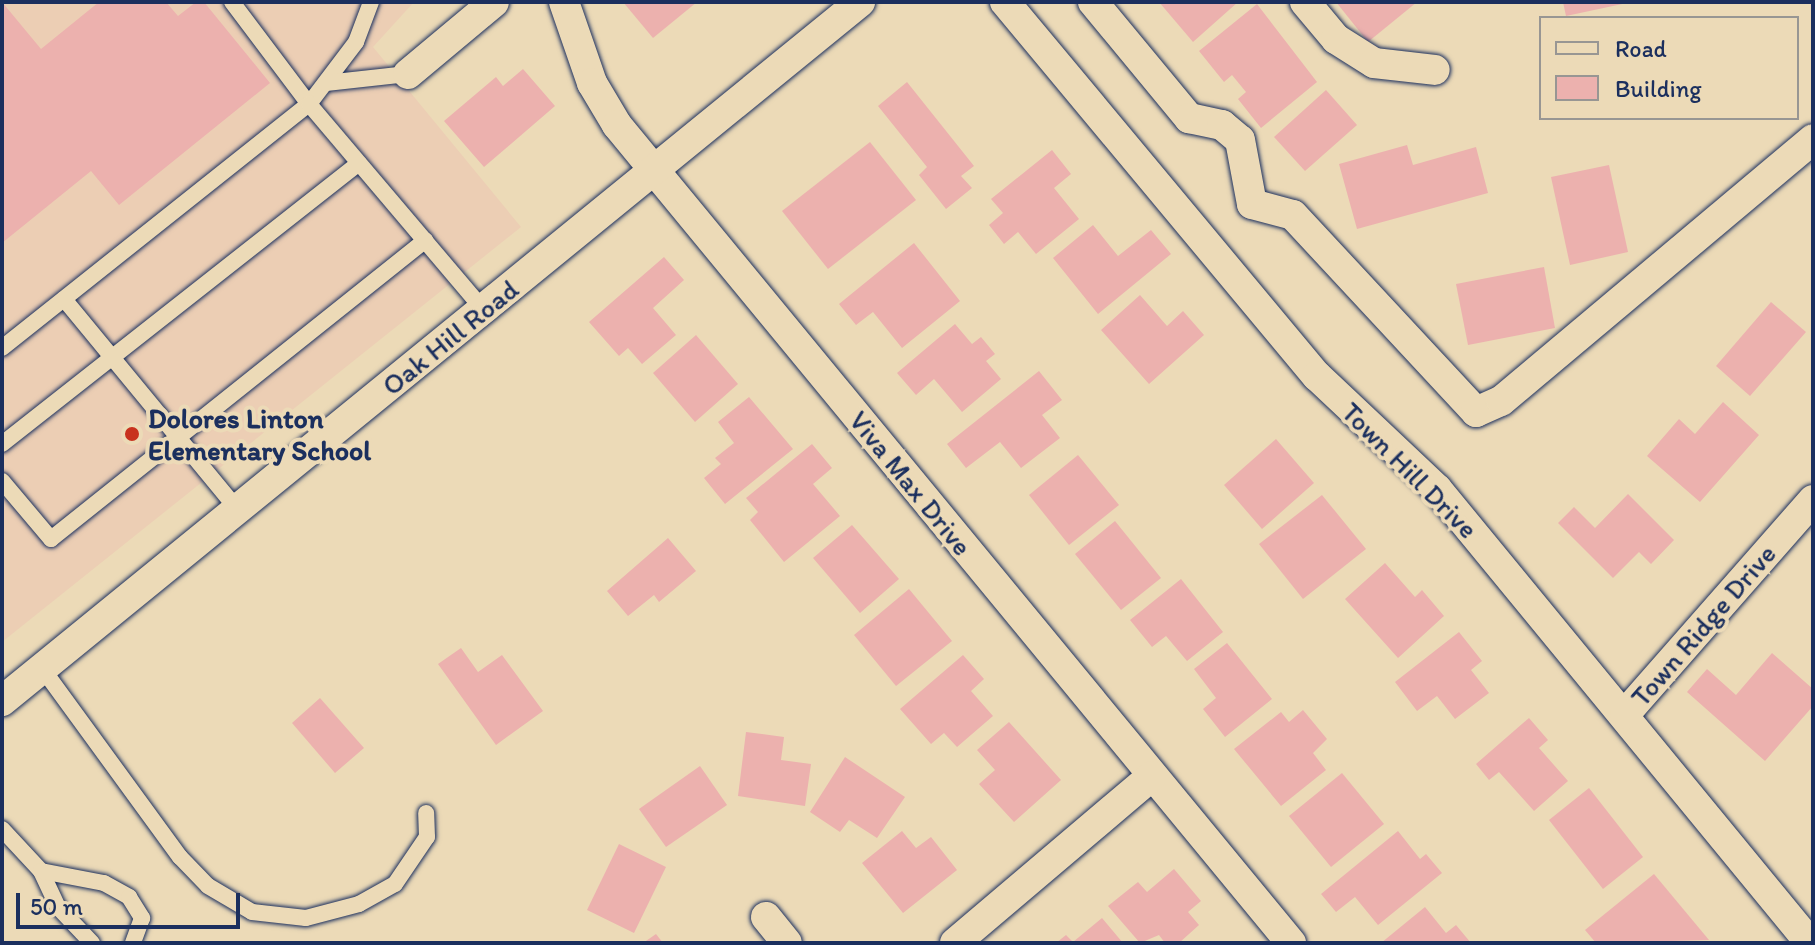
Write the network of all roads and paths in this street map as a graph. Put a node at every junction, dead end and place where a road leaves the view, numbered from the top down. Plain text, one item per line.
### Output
1 (232, 2) edge
2 (371, 2) edge
3 (494, 2) edge
4 (564, 2) edge
5 (860, 2) edge
6 (1005, 2) edge
7 (1093, 2) edge
8 (1305, 2) edge
9 (1435, 70) dead end
10 (408, 74) joint
11 (326, 83) junction
12 (309, 104) junction
13 (1813, 139) edge
14 (359, 163) junction
15 (655, 172) junction
16 (425, 240) junction
17 (64, 299) junction
18 (484, 310) junction
19 (2, 348) edge
20 (113, 358) junction
21 (176, 435) junction
22 (2, 444) edge
23 (2, 481) edge
24 (1813, 500) edge
25 (238, 510) junction
26 (42, 668) junction
27 (2, 701) edge
28 (1625, 714) junction
29 (1152, 776) junction
30 (426, 813) dead end
31 (2, 829) edge
32 (41, 871) junction
33 (766, 917) dead end
34 (92, 943) edge
35 (133, 943) edge
36 (787, 943) edge
37 (955, 943) edge
38 (1291, 943) edge
39 (1810, 943) edge

1 - 12 lane
2 - 11 lane
3 - 10 street
4 - 15 street, Viva Max Drive
5 - 15 street, Oak Hill Road
6 - 28 street, Town Hill Drive
7 - 13 street
8 - 9 street
10 - 11 lane
11 - 12 lane
12 - 14 lane
12 - 17 lane
14 - 16 lane
14 - 20 lane
15 - 18 street, Oak Hill Road
15 - 29 street, Viva Max Drive
16 - 18 lane
16 - 21 lane
17 - 19 lane
17 - 20 lane
18 - 25 street, Oak Hill Road
20 - 21 lane
20 - 22 lane
21 - 23 lane
21 - 25 lane
24 - 28 street, Town Ridge Drive
25 - 26 street, Oak Hill Road
26 - 27 street, Oak Hill Road
26 - 30 lane
28 - 39 street, Town Hill Drive
29 - 37 street
29 - 38 street, Viva Max Drive
31 - 32 lane
32 - 34 lane
32 - 35 lane
33 - 36 street

